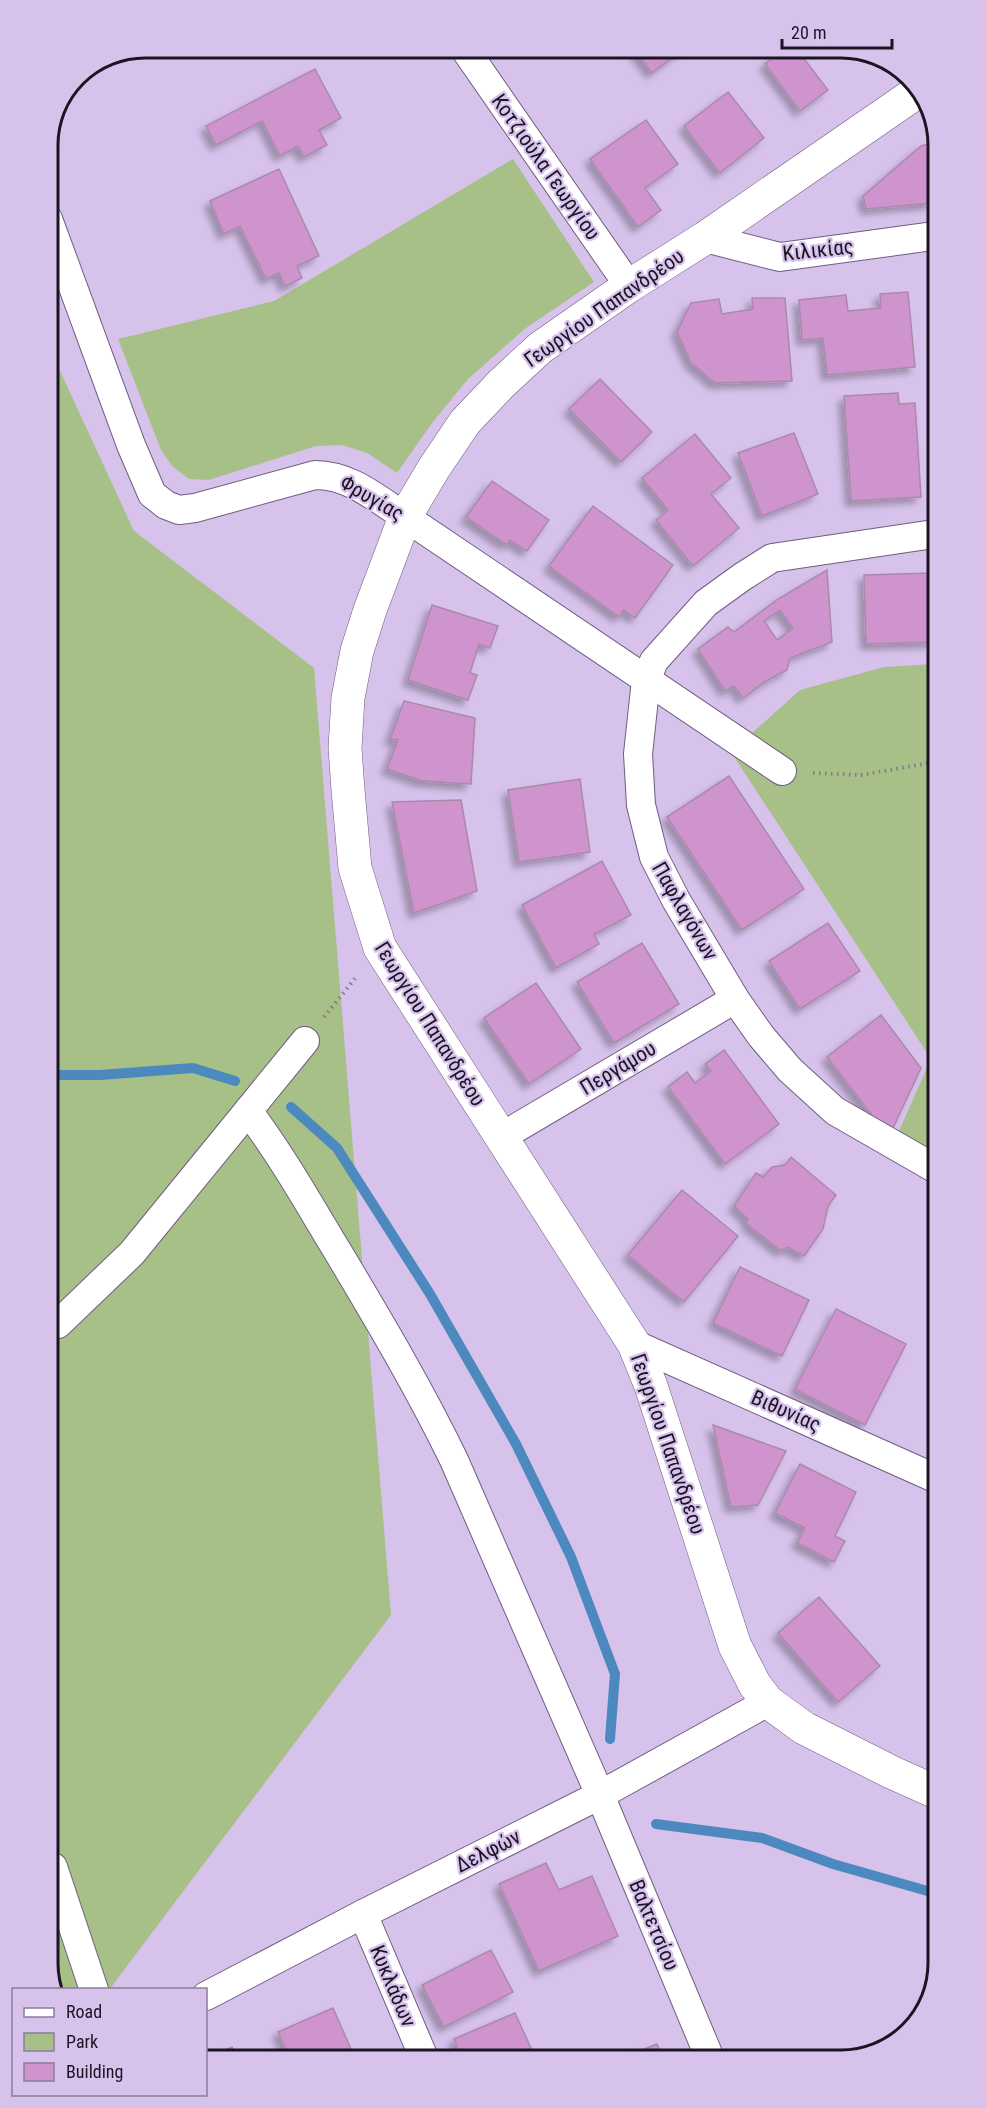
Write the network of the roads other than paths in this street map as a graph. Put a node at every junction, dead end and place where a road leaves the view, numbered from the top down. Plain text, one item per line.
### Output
1 (476, 58) edge
2 (912, 96) edge
3 (928, 237) edge
4 (705, 238) junction
5 (59, 249) edge
6 (629, 286) junction
7 (405, 516) junction
8 (928, 535) edge
9 (646, 680) junction
10 (783, 771) road end
11 (735, 999) junction
12 (305, 1041) road end
13 (248, 1111) junction
14 (501, 1137) junction
15 (928, 1164) edge
16 (58, 1324) dead end
17 (634, 1344) junction
18 (928, 1475) edge
19 (768, 1702) junction
20 (928, 1788) edge
21 (600, 1795) junction
22 (58, 1883) edge
23 (363, 1914) junction
24 (94, 1988) edge
25 (207, 1995) edge
26 (420, 2049) edge
27 (706, 2050) edge

1 - 6 street, Κοτζιούλα Γεωργίου
2 - 4 street, Γεωργίου Παπανδρέου
3 - 4 street, Κιλικίας
4 - 6 street, Γεωργίου Παπανδρέου
5 - 7 street, Φρυγίας
6 - 7 street, Γεωργίου Παπανδρέου
7 - 9 street, Φρυγίας
7 - 14 street, Γεωργίου Παπανδρέου
8 - 9 street, Παφλαγόνων
9 - 10 street, Φρυγίας
9 - 11 street, Παφλαγόνων
11 - 14 street, Περγάμου
11 - 15 street, Παφλαγόνων
12 - 13 street
13 - 16 street
13 - 21 street, Βαλτετσίου
14 - 17 street, Γεωργίου Παπανδρέου
17 - 18 street, Βιθυνίας
17 - 19 street, Γεωργίου Παπανδρέου
19 - 20 street, Γεωργίου Παπανδρέου
19 - 21 street, Δελφών
21 - 23 street, Δελφών
21 - 27 street, Βαλτετσίου
22 - 24 street
23 - 25 street, Δελφών
23 - 26 street, Κυκλάδων

